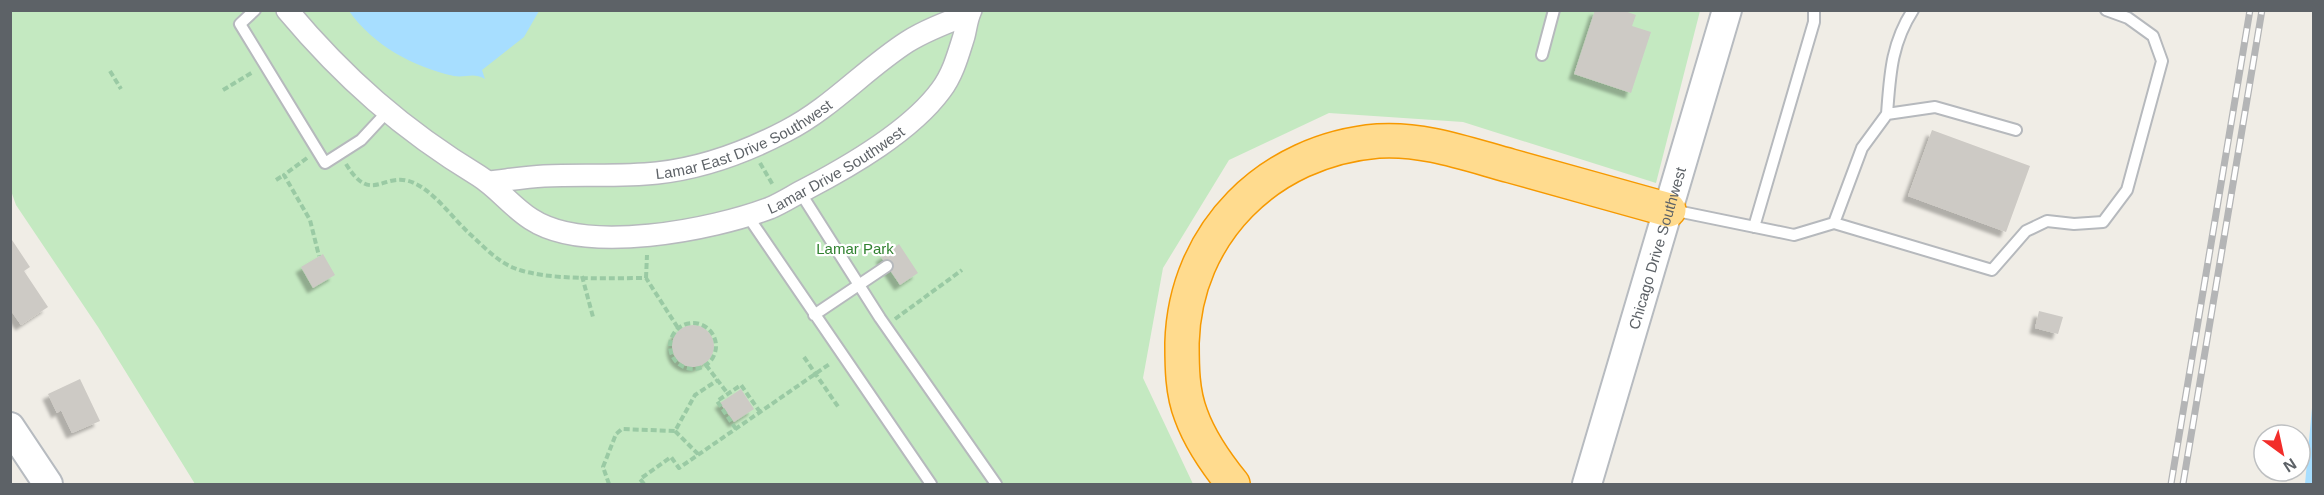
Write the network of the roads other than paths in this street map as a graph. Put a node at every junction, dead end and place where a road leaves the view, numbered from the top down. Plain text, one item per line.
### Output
1 (255, 10) edge
2 (287, 10) edge
3 (1554, 10) edge
4 (1727, 10) edge
5 (1814, 10) edge
6 (1913, 10) edge
7 (2106, 10) edge
8 (970, 12) edge
9 (1542, 55) dead end
10 (387, 112) junction
11 (1887, 114) junction
12 (2016, 130) dead end
13 (489, 182) junction
14 (791, 197) junction
15 (1669, 210) junction
16 (747, 215) junction
17 (1834, 223) junction
18 (1754, 227) junction
19 (887, 266) dead end
20 (858, 284) junction
21 (814, 315) junction
22 (10, 427) edge
23 (48, 484) edge
24 (931, 484) edge
25 (996, 484) edge
26 (1233, 484) edge
27 (1587, 484) edge

1 - 10 lane
2 - 10 street
3 - 9 lane
4 - 15 main road, Chicago Drive Southwest
5 - 18 lane
6 - 11 lane
7 - 17 lane
8 - 13 street, Lamar East Drive Southwest
8 - 14 street, Lamar Drive Southwest
10 - 13 street
11 - 12 lane
11 - 17 lane
13 - 16 street, Lamar Drive Southwest
14 - 16 street, Lamar Drive Southwest
14 - 20 lane
15 - 18 lane
15 - 26 highway
15 - 27 main road, Chicago Drive Southwest
16 - 21 lane
17 - 18 lane
19 - 20 lane
20 - 21 lane
20 - 25 lane
21 - 24 lane
22 - 23 main road

